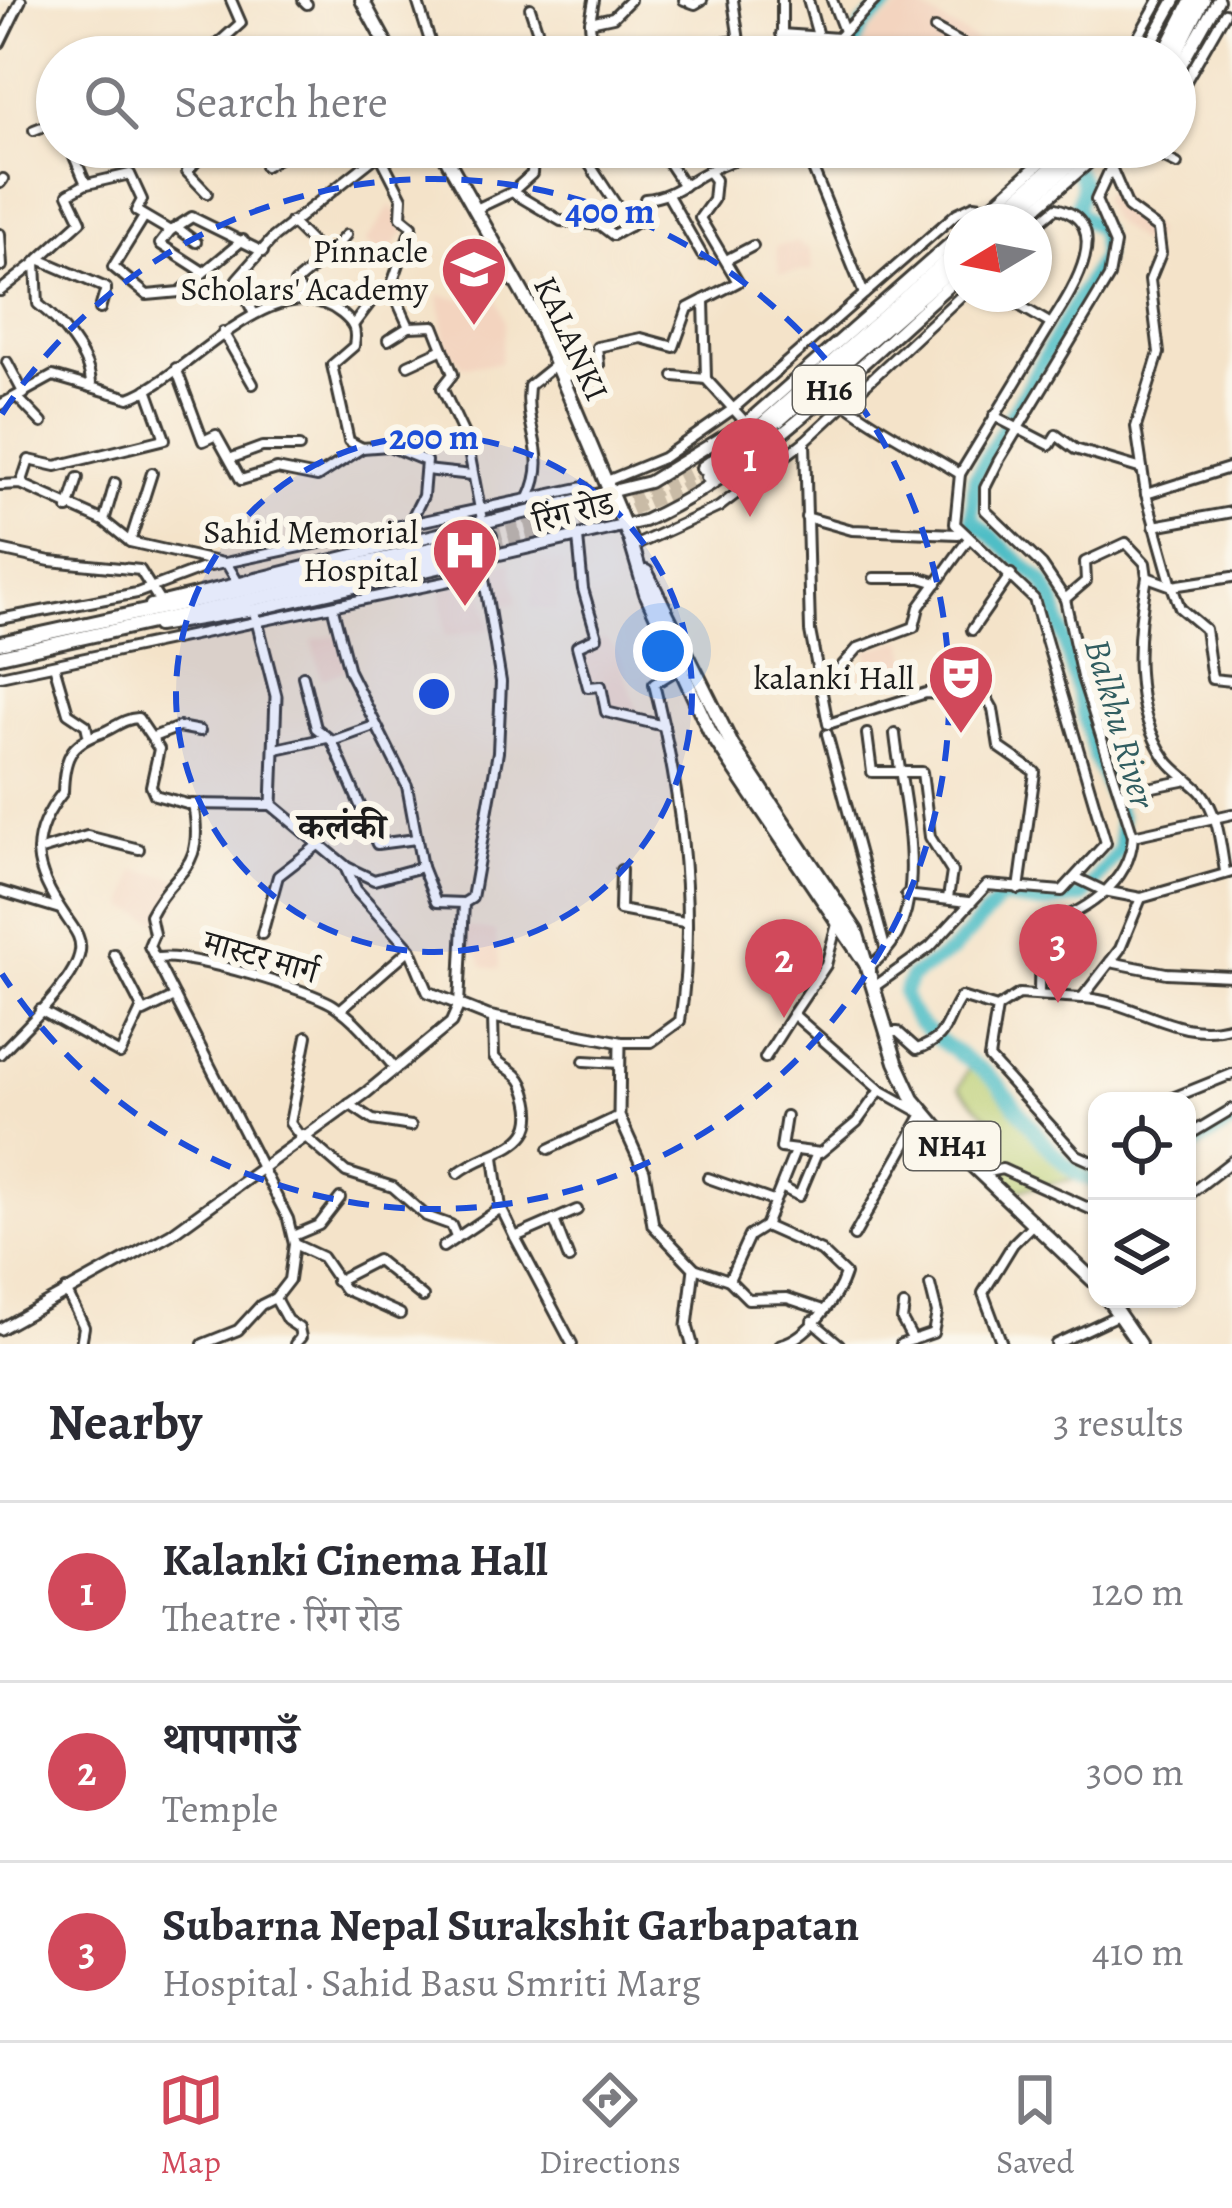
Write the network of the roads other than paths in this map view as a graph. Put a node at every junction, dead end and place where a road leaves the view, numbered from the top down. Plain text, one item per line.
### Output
1 (21, 0) edge
2 (231, 0) edge
3 (362, 0) edge
4 (417, 0) edge
5 (594, 0) edge
6 (630, 0) edge
7 (684, 0) edge
8 (701, 0) edge
9 (733, 0) edge
10 (782, 0) edge
11 (808, 0) edge
12 (832, 0) edge
13 (875, 0) edge
14 (1160, 0) edge
15 (1175, 0) edge
16 (1192, 0) edge
17 (1203, 0) edge
18 (530, 8) dead end
19 (1222, 10) edge
20 (590, 22) junction
21 (935, 28) dead end
22 (844, 31) junction
23 (781, 34) joint
24 (226, 36) edge
25 (382, 36) edge
26 (428, 36) edge
27 (539, 36) edge
28 (591, 36) edge
29 (738, 36) edge
30 (800, 36) edge
31 (817, 36) edge
32 (840, 36) edge
33 (949, 36) edge
34 (1139, 36) edge
35 (1155, 36) edge
36 (1174, 36) edge
37 (1185, 36) edge
38 (0, 43) edge
39 (1196, 47) edge
40 (1196, 61) edge
41 (79, 168) edge
42 (191, 168) edge
43 (356, 168) edge
44 (386, 168) edge
45 (452, 168) edge
46 (532, 168) edge
47 (592, 168) edge
48 (673, 168) edge
49 (715, 168) edge
50 (813, 168) edge
51 (1045, 168) edge
52 (1055, 168) edge
53 (1062, 168) edge
54 (1071, 168) edge
55 (1110, 168) edge
56 (1112, 168) edge
57 (708, 171) junction
58 (86, 184) junction
59 (684, 186) junction
60 (512, 192) junction
61 (1031, 192) junction
62 (207, 193) dead end
63 (669, 197) junction
64 (1010, 204) edge
65 (1020, 204) edge
66 (1029, 204) edge
67 (476, 209) junction
68 (1052, 210) edge
69 (144, 217) junction
70 (291, 222) junction
71 (944, 224) edge
72 (630, 226) junction
73 (173, 229) junction
74 (0, 234) edge
75 (346, 235) dead end
76 (243, 240) junction
77 (196, 242) dead end
78 (753, 246) dead end
79 (944, 248) edge
80 (263, 252) junction
81 (702, 255) dead end
82 (326, 257) junction
83 (726, 260) junction
84 (38, 261) junction
85 (944, 263) edge
86 (2, 266) edge
87 (113, 267) junction
88 (202, 271) junction
89 (944, 275) edge
90 (391, 287) junction
91 (106, 288) junction
92 (944, 290) edge
93 (0, 291) edge
94 (864, 294) junction
95 (704, 300) junction
96 (308, 301) junction
97 (100, 309) dead end
98 (945, 312) edge
99 (1031, 312) edge
100 (253, 313) junction
101 (1051, 324) junction
102 (354, 325) junction
103 (409, 327) junction
104 (224, 332) junction
105 (388, 340) dead end
106 (443, 350) junction
107 (8, 362) dead end
108 (408, 365) dead end
109 (176, 368) junction
110 (559, 370) junction
111 (674, 376) dead end
112 (706, 380) junction
113 (253, 384) dead end
114 (91, 387) junction
115 (147, 388) junction
116 (21, 396) junction
117 (846, 404) junction
118 (0, 405) edge
119 (734, 410) junction
120 (996, 418) junction
121 (42, 423) dead end
122 (746, 423) junction
123 (1015, 430) junction
124 (805, 441) junction
125 (299, 446) dead end
126 (362, 448) junction
127 (232, 458) junction
128 (1232, 467) edge
129 (1142, 469) junction
130 (426, 470) junction
131 (152, 473) dead end
132 (960, 473) junction
133 (472, 475) junction
134 (78, 478) dead end
135 (115, 483) dead end
136 (21, 484) junction
137 (0, 485) edge
138 (609, 487) junction
139 (1146, 494) junction
140 (529, 498) junction
141 (594, 498) junction
142 (479, 508) junction
143 (68, 509) junction
144 (1232, 512) edge
145 (806, 517) junction
146 (104, 521) junction
147 (409, 524) junction
148 (1154, 526) junction
149 (625, 527) junction
150 (488, 536) junction
151 (578, 538) junction
152 (963, 538) junction
153 (130, 542) junction
154 (0, 550) edge
155 (635, 552) junction
156 (227, 564) junction
157 (482, 567) junction
158 (1011, 574) junction
159 (1147, 577) junction
160 (1232, 577) edge
161 (874, 578) dead end
162 (237, 580) junction
163 (153, 584) junction
164 (937, 584) junction
165 (1172, 586) junction
166 (1065, 599) junction
167 (160, 602) junction
168 (333, 609) junction
169 (255, 616) junction
170 (0, 619) edge
171 (116, 625) junction
172 (972, 630) dead end
173 (0, 643) edge
174 (0, 656) edge
175 (54, 665) junction
176 (685, 666) junction
177 (0, 676) edge
178 (303, 676) dead end
179 (819, 682) junction
180 (1232, 682) edge
181 (664, 726) junction
182 (374, 727) junction
183 (200, 731) dead end
184 (88, 734) junction
185 (826, 734) dead end
186 (867, 734) dead end
187 (895, 734) dead end
188 (153, 737) junction
189 (331, 739) junction
190 (276, 749) junction
191 (898, 771) junction
192 (1188, 780) junction
193 (1123, 793) junction
194 (193, 804) junction
195 (272, 805) junction
196 (1232, 814) edge
197 (1216, 820) junction
198 (1133, 836) junction
199 (416, 839) junction
200 (318, 844) junction
201 (139, 849) dead end
202 (38, 851) junction
203 (345, 866) junction
204 (422, 867) junction
205 (621, 870) dead end
206 (1228, 872) edge
207 (1079, 879) junction
208 (1019, 889) junction
209 (1101, 890) junction
210 (0, 891) edge
211 (906, 895) junction
212 (947, 898) junction
213 (1141, 898) junction
214 (969, 902) junction
215 (464, 903) junction
216 (61, 910) junction
217 (684, 922) junction
218 (838, 923) junction
219 (262, 934) dead end
220 (410, 949) junction
221 (887, 952) junction
222 (114, 954) dead end
223 (159, 958) junction
224 (1110, 962) junction
225 (868, 967) junction
226 (1232, 976) edge
227 (874, 987) junction
228 (1039, 994) junction
229 (176, 997) junction
230 (1082, 998) junction
231 (459, 1005) junction
232 (998, 1008) junction
233 (340, 1009) junction
234 (40, 1010) junction
235 (141, 1010) junction
236 (794, 1014) junction
237 (493, 1017) junction
238 (1232, 1026) edge
239 (886, 1032) junction
240 (307, 1036) dead end
241 (620, 1042) junction
242 (0, 1054) edge
243 (765, 1058) dead end
244 (584, 1061) dead end
245 (620, 1063) junction
246 (394, 1066) junction
247 (1232, 1074) edge
248 (880, 1090) junction
249 (1187, 1092) edge
250 (349, 1104) junction
251 (1232, 1109) edge
252 (923, 1114) junction
253 (786, 1115) dead end
254 (620, 1116) junction
255 (411, 1126) dead end
256 (1196, 1131) edge
257 (301, 1135) junction
258 (549, 1149) dead end
259 (795, 1151) junction
260 (817, 1153) junction
261 (494, 1157) junction
262 (1088, 1160) edge
263 (1232, 1161) edge
264 (261, 1171) junction
265 (458, 1173) dead end
266 (981, 1174) junction
267 (708, 1178) dead end
268 (781, 1187) junction
269 (1196, 1189) edge
270 (340, 1198) dead end
271 (773, 1201) junction
272 (501, 1208) junction
273 (1088, 1208) edge
274 (577, 1210) dead end
275 (554, 1220) junction
276 (1034, 1221) junction
277 (765, 1226) junction
278 (456, 1237) junction
279 (515, 1237) junction
280 (854, 1237) dead end
281 (293, 1240) junction
282 (443, 1247) dead end
283 (569, 1259) dead end
284 (694, 1268) junction
285 (1088, 1275) edge
286 (729, 1280) junction
287 (337, 1281) junction
288 (930, 1285) dead end
289 (67, 1290) junction
290 (423, 1297) dead end
291 (275, 1298) junction
292 (904, 1306) dead end
293 (1115, 1308) edge
294 (820, 1310) junction
295 (400, 1314) dead end
296 (1119, 1314) junction
297 (812, 1321) junction
298 (0, 1329) edge
299 (913, 1340) junction
300 (81, 1344) edge
301 (203, 1344) edge
302 (295, 1344) edge
303 (572, 1344) edge
304 (692, 1344) edge
305 (781, 1344) edge
306 (839, 1344) edge
307 (902, 1344) edge
308 (1002, 1344) edge
309 (1056, 1344) edge
310 (1139, 1344) edge

1 - 38 street
2 - 24 street
3 - 25 highway
4 - 26 street
5 - 20 street
6 - 20 street
7 - 8 street
9 - 29 street
10 - 23 street
11 - 31 street
12 - 22 street
13 - 22 street
14 - 34 street
15 - 35 main road
16 - 36 highway
17 - 37 highway
18 - 27 street
19 - 39 main road
19 - 40 street
20 - 28 street
21 - 33 street
22 - 32 street
23 - 30 street
41 - 58 street
42 - 62 street
43 - 70 street
44 - 90 street
45 - 67 highway, KALANKI / NH41
46 - 60 street
47 - 72 street
48 - 59 street
49 - 57 street
50 - 94 street
51 - 61 main road
52 - 61 highway
53 - 61 highway
54 - 61 main road
55 - 123 street
56 - 129 street
57 - 59 street
57 - 83 street
58 - 69 street
58 - 84 street
59 - 63 street
60 - 67 street
60 - 72 street
61 - 64 highway
61 - 65 highway
61 - 66 main road
63 - 72 street
63 - 81 street
67 - 110 highway, KALANKI / NH41
68 - 101 street
69 - 73 street
69 - 87 street
70 - 80 street
70 - 82 street
71 - 94 street
73 - 76 street
73 - 77 street
73 - 88 street
74 - 86 street
75 - 82 street
76 - 80 street
76 - 88 street
78 - 83 street
79 - 122 main road
80 - 100 street
82 - 96 street
83 - 95 street
84 - 91 street
84 - 93 street
84 - 114 street
85 - 89 highway
87 - 88 street
87 - 91 street
90 - 102 street
90 - 103 street
91 - 97 street
92 - 149 main road, रिंग रोड / H16
94 - 119 street
95 - 110 street
95 - 112 street
96 - 100 street
96 - 102 street
98 - 117 street
99 - 101 street
100 - 104 street
101 - 120 street
102 - 126 street
103 - 105 street
103 - 106 street
104 - 109 street
104 - 113 street
106 - 108 street
106 - 133 street
107 - 116 street
109 - 115 street
109 - 127 street
110 - 138 highway, KALANKI / NH41
110 - 140 street
111 - 112 street
112 - 119 street
114 - 115 street
114 - 116 street
115 - 136 street
116 - 118 street
116 - 121 street
117 - 124 street
117 - 132 street
119 - 122 street
119 - 138 street
120 - 123 street
120 - 132 street
122 - 138 main road
123 - 129 street
123 - 166 street
124 - 145 street
124 - 155 street
125 - 127 street
126 - 127 street
126 - 130 street
128 - 139 street
129 - 139 street
130 - 133 street
130 - 147 street
131 - 153 street
132 - 152 street
133 - 142 street
134 - 143 street
135 - 146 street
136 - 137 street
136 - 143 street
138 - 141 main road
138 - 149 highway, NH41
139 - 148 street
140 - 141 street
140 - 142 street
141 - 150 main road
142 - 147 street
142 - 150 street
143 - 146 street
144 - 148 street
145 - 152 street
145 - 179 street
146 - 153 street
147 - 156 street
148 - 165 street
149 - 151 main road, रिंग रोड / H16
149 - 155 highway, NH41
150 - 162 main road
150 - 171 highway
151 - 157 main road, रिंग रोड / H16
151 - 181 street
152 - 158 street
152 - 164 street
153 - 156 street
154 - 163 street
155 - 176 highway, NH41
156 - 162 street
156 - 163 street
157 - 168 street
157 - 169 main road, रिंग रोड / H16
157 - 215 street
158 - 172 street
158 - 207 street
159 - 165 street
159 - 166 street
159 - 192 street
160 - 165 street
161 - 164 street
162 - 167 main road
163 - 167 street
163 - 170 street
164 - 179 street
165 - 180 street
166 - 193 street
167 - 171 main road
168 - 169 street
168 - 182 street
169 - 171 main road, रिंग रोड / H16
169 - 175 street
169 - 190 street
171 - 173 highway
171 - 174 highway
175 - 177 street
175 - 184 street
176 - 181 street
176 - 218 highway, NH41
176 - 225 highway, NH41
178 - 189 street
179 - 208 street
181 - 217 street
182 - 189 street
182 - 199 street
183 - 188 street
184 - 188 street
184 - 202 street
185 - 221 street
186 - 191 street
187 - 191 street
188 - 194 street
189 - 190 street
189 - 199 street
190 - 195 street
191 - 211 street
191 - 212 street
192 - 193 street
192 - 197 street
193 - 198 street
194 - 195 street
194 - 223 street
195 - 200 street
196 - 197 street
197 - 198 street
197 - 206 street
198 - 209 street
199 - 204 street
200 - 203 street
200 - 219 street
201 - 202 street
202 - 216 street
203 - 204 street
203 - 220 street
204 - 215 street
205 - 217 street
206 - 213 street
207 - 208 street
207 - 209 street
208 - 214 street
209 - 213 street
209 - 228 street
210 - 216 street
211 - 212 street
211 - 221 street
212 - 214 street
213 - 224 street
214 - 227 street
215 - 231 street
216 - 234 street
217 - 241 street
218 - 225 highway, NH41
218 - 236 street
220 - 231 street
220 - 233 street
221 - 225 street
222 - 235 street
223 - 229 street
223 - 233 street, मास्टर मार्ग
224 - 226 street
224 - 230 street
225 - 227 highway, NH41
227 - 239 highway, NH41
228 - 230 street
228 - 232 street
229 - 235 street
229 - 264 street
230 - 238 street
231 - 237 street
231 - 246 street
232 - 239 street
232 - 262 street
233 - 246 street, मास्टर मार्ग
234 - 235 street
234 - 242 street
236 - 243 street
236 - 248 street
237 - 241 street
237 - 261 street
239 - 252 highway, NH41
240 - 257 street
241 - 245 street
244 - 245 street
245 - 254 street
246 - 250 street
247 - 249 street
248 - 252 street
248 - 260 street
250 - 255 street
250 - 257 street
251 - 256 street
252 - 266 highway, NH41
252 - 280 street
253 - 259 street
254 - 258 street
254 - 284 street
257 - 264 street
257 - 278 street
259 - 260 street
259 - 268 street
260 - 268 street
261 - 265 street
261 - 272 street
263 - 269 street
264 - 281 street
264 - 289 street
266 - 273 street
266 - 276 highway, NH41
267 - 271 street
268 - 271 street
270 - 281 street
271 - 277 street
272 - 278 street
272 - 279 street
274 - 275 street
275 - 279 street
275 - 283 street
276 - 285 highway, NH41
276 - 308 street
277 - 286 street
277 - 294 street
278 - 282 street
279 - 303 street
281 - 287 street
281 - 291 street
284 - 286 street
284 - 304 street
286 - 294 street
287 - 290 street
287 - 295 street
288 - 299 street
289 - 298 street
289 - 300 street
291 - 301 street
291 - 302 street
292 - 299 street
293 - 296 highway
294 - 297 street
296 - 309 street
296 - 310 highway
297 - 305 street
297 - 306 street
299 - 307 street

